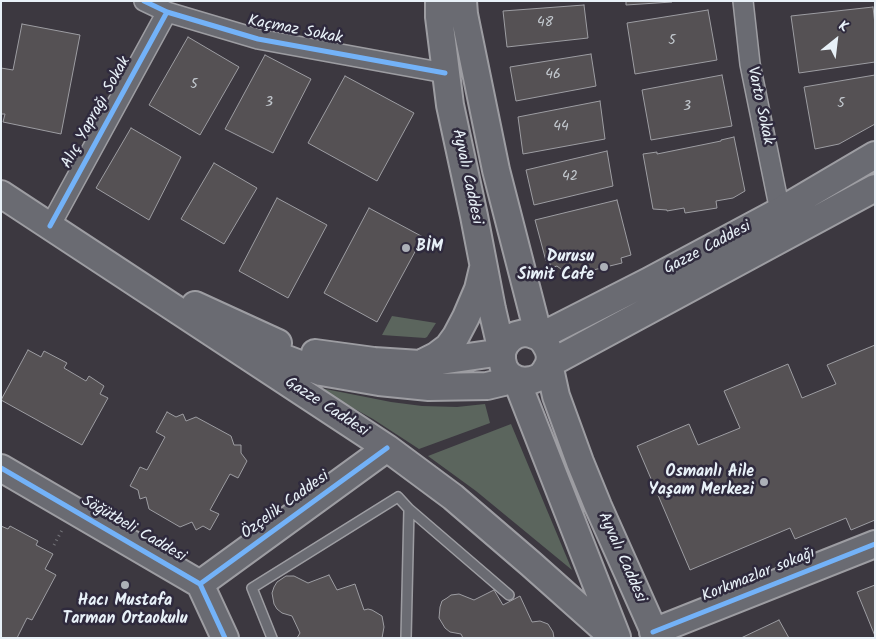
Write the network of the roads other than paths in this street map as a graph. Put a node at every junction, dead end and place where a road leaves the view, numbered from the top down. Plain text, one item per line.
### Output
1 (144, 1) edge
2 (439, 1) edge
3 (464, 1) edge
4 (743, 1) edge
5 (166, 12) junction
6 (445, 73) junction
7 (875, 155) edge
8 (875, 188) edge
9 (1, 194) edge
10 (780, 210) junction
11 (50, 226) junction
12 (484, 265) junction
13 (119, 271) junction
14 (539, 337) junction
15 (502, 352) junction
16 (420, 364) junction
17 (549, 364) junction
18 (516, 379) junction
19 (387, 448) junction
20 (1, 468) edge
21 (409, 509) junction
22 (875, 544) edge
23 (200, 584) junction
24 (509, 595) dead end
25 (406, 613) junction
26 (655, 635) edge
27 (225, 638) edge
28 (272, 638) edge
29 (400, 638) edge
30 (406, 638) edge
31 (615, 638) edge

1 - 5 street, Kaçmaz Sokak
2 - 6 main road, Ayvalı Caddesi
3 - 14 main road, Ayvalı Caddesi
4 - 10 street, Varto Sokak
5 - 6 street, Kaçmaz Sokak
5 - 11 street, Alıç Yaprağı Sokak
6 - 12 main road, Ayvalı Caddesi
7 - 10 main road, Gazze Caddesi
8 - 17 main road, Gazze Caddesi
9 - 11 main road, Gazze Caddesi
10 - 14 main road, Gazze Caddesi
11 - 13 main road, Gazze Caddesi
12 - 15 main road, Ayvalı Caddesi
12 - 16 main road
13 - 16 main road, Gazze Caddesi
13 - 18 main road, Gazze Caddesi
13 - 19 main road, Gazze Caddesi
14 - 15 main road
14 - 17 main road, Ayvalı Caddesi
15 - 16 main road, Gazze Caddesi
15 - 18 main road, Ayvalı Caddesi
17 - 18 main road
17 - 26 main road, Ayvalı Caddesi
18 - 31 main road, Ayvalı Caddesi
19 - 23 main road, Özçelik Caddesi
19 - 31 main road, Gazze Caddesi
20 - 23 main road, Söğütbeli Caddesi
21 - 24 lane
21 - 25 lane
21 - 28 lane
22 - 26 main road, Korkmazlar sokağı
23 - 27 main road
25 - 29 lane
25 - 30 lane

